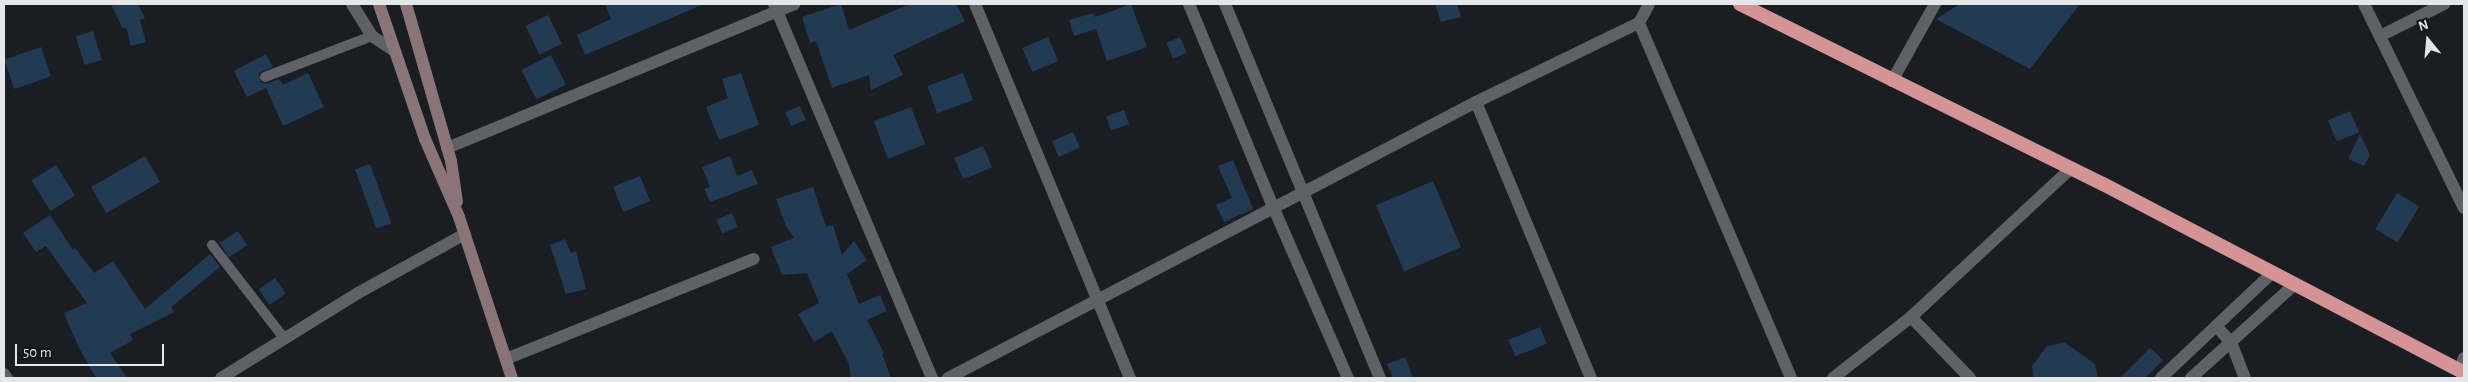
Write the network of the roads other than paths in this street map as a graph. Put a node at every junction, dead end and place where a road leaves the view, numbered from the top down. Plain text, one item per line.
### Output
1 (352, 4) edge
2 (379, 4) edge
3 (406, 4) edge
4 (794, 4) edge
5 (975, 4) edge
6 (1189, 4) edge
7 (1225, 4) edge
8 (1648, 4) edge
9 (1740, 4) edge
10 (1935, 4) edge
11 (2364, 4) edge
12 (2444, 4) edge
13 (776, 7) edge
14 (1639, 22) junction
15 (372, 36) junction
16 (2380, 36) junction
17 (394, 51) junction
18 (265, 77) dead end
19 (1892, 81) junction
20 (1476, 102) junction
21 (447, 148) junction
22 (2070, 169) junction
23 (1304, 193) junction
24 (2464, 208) edge
25 (1274, 209) junction
26 (459, 217) junction
27 (465, 234) junction
28 (212, 245) dead end
29 (754, 259) dead end
30 (2272, 274) junction
31 (2294, 285) junction
32 (1097, 300) junction
33 (1911, 317) junction
34 (2216, 326) junction
35 (284, 338) junction
36 (2231, 342) junction
37 (506, 359) junction
38 (2463, 367) edge
39 (4, 374) edge
40 (7, 378) edge
41 (221, 378) edge
42 (512, 378) edge
43 (932, 378) edge
44 (948, 378) edge
45 (1130, 378) edge
46 (1348, 378) edge
47 (1380, 378) edge
48 (1592, 378) edge
49 (1790, 378) edge
50 (1833, 378) edge
51 (1970, 378) edge
52 (2161, 378) edge
53 (2191, 378) edge
54 (2245, 378) edge

1 - 15 street
2 - 17 main road
3 - 21 main road
4 - 13 street
5 - 32 street
6 - 25 street
7 - 23 street
8 - 14 street
9 - 19 highway
10 - 19 street
11 - 16 street
12 - 16 street
13 - 21 street
13 - 43 street
14 - 20 street
14 - 49 street
15 - 17 street
15 - 18 lane
16 - 24 street
17 - 26 main road
19 - 22 highway
20 - 23 street
20 - 48 street
21 - 26 main road
22 - 30 highway
22 - 33 street
23 - 25 street
23 - 47 street
25 - 32 street
25 - 46 street
26 - 27 main road
27 - 35 street
27 - 37 main road
28 - 35 lane
29 - 37 street
30 - 31 highway
30 - 34 street
31 - 36 street
31 - 38 highway
32 - 44 street
32 - 45 street
33 - 50 street
33 - 51 street
34 - 36 street
34 - 52 street
35 - 41 street
36 - 53 street
36 - 54 street
37 - 42 main road
39 - 40 street

